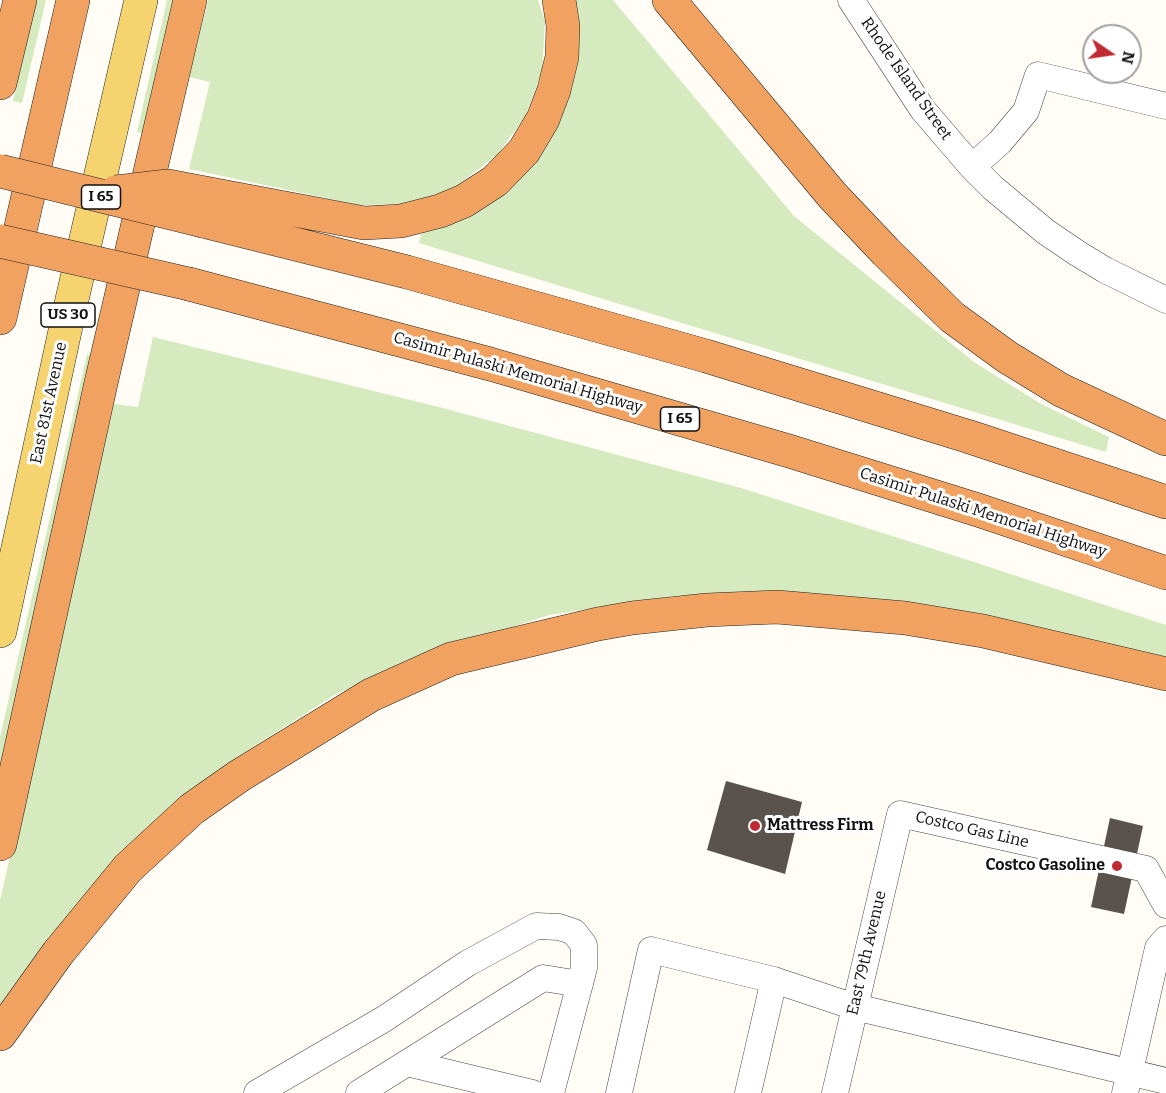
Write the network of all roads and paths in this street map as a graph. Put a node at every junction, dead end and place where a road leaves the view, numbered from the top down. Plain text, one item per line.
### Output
1 (20, 0) edge
2 (73, 0) edge
3 (141, 0) edge
4 (190, 0) edge
5 (559, 0) edge
6 (669, 0) edge
7 (851, 0) edge
8 (0, 83) edge
9 (1166, 106) edge
10 (972, 167) junction
11 (0, 171) edge
12 (206, 207) junction
13 (0, 241) edge
14 (0, 261) edge
15 (108, 264) junction
16 (1166, 300) edge
17 (0, 318) edge
18 (1166, 439) edge
19 (1166, 502) edge
20 (1166, 573) edge
21 (0, 631) edge
22 (1166, 674) edge
23 (900, 814) joint
24 (0, 844) edge
25 (1166, 905) edge
26 (1166, 939) edge
27 (774, 980) junction
28 (580, 984) junction
29 (855, 1007) junction
30 (0, 1034) edge
31 (397, 1077) edge
32 (1166, 1081) edge
33 (1127, 1083) edge
34 (257, 1093) edge
35 (358, 1093) edge
36 (532, 1093) edge
37 (551, 1093) edge
38 (619, 1093) edge
39 (748, 1093) edge
40 (835, 1093) edge

1 - 8 highway
2 - 17 highway
3 - 21 main road, East 81st Avenue / US 30
4 - 24 highway
5 - 12 highway
6 - 18 highway
7 - 10 street, Rhode Island Street
9 - 10 street
10 - 16 street, Rhode Island Street
11 - 12 highway, I 65, bridge
12 - 19 highway, I 65
13 - 15 highway, Casimir Pulaski Memorial Highway / I 65, bridge
14 - 15 highway, bridge
15 - 20 highway, Casimir Pulaski Memorial Highway / I 65, bridge
22 - 30 highway
23 - 25 street, Costco Gas Line
23 - 29 street, East 79th Avenue
26 - 33 street
27 - 29 street
27 - 38 street
27 - 39 street
28 - 31 street
28 - 34 street
28 - 37 street
29 - 33 street
29 - 40 street, East 79th Avenue
31 - 35 street
31 - 36 street
32 - 33 street

